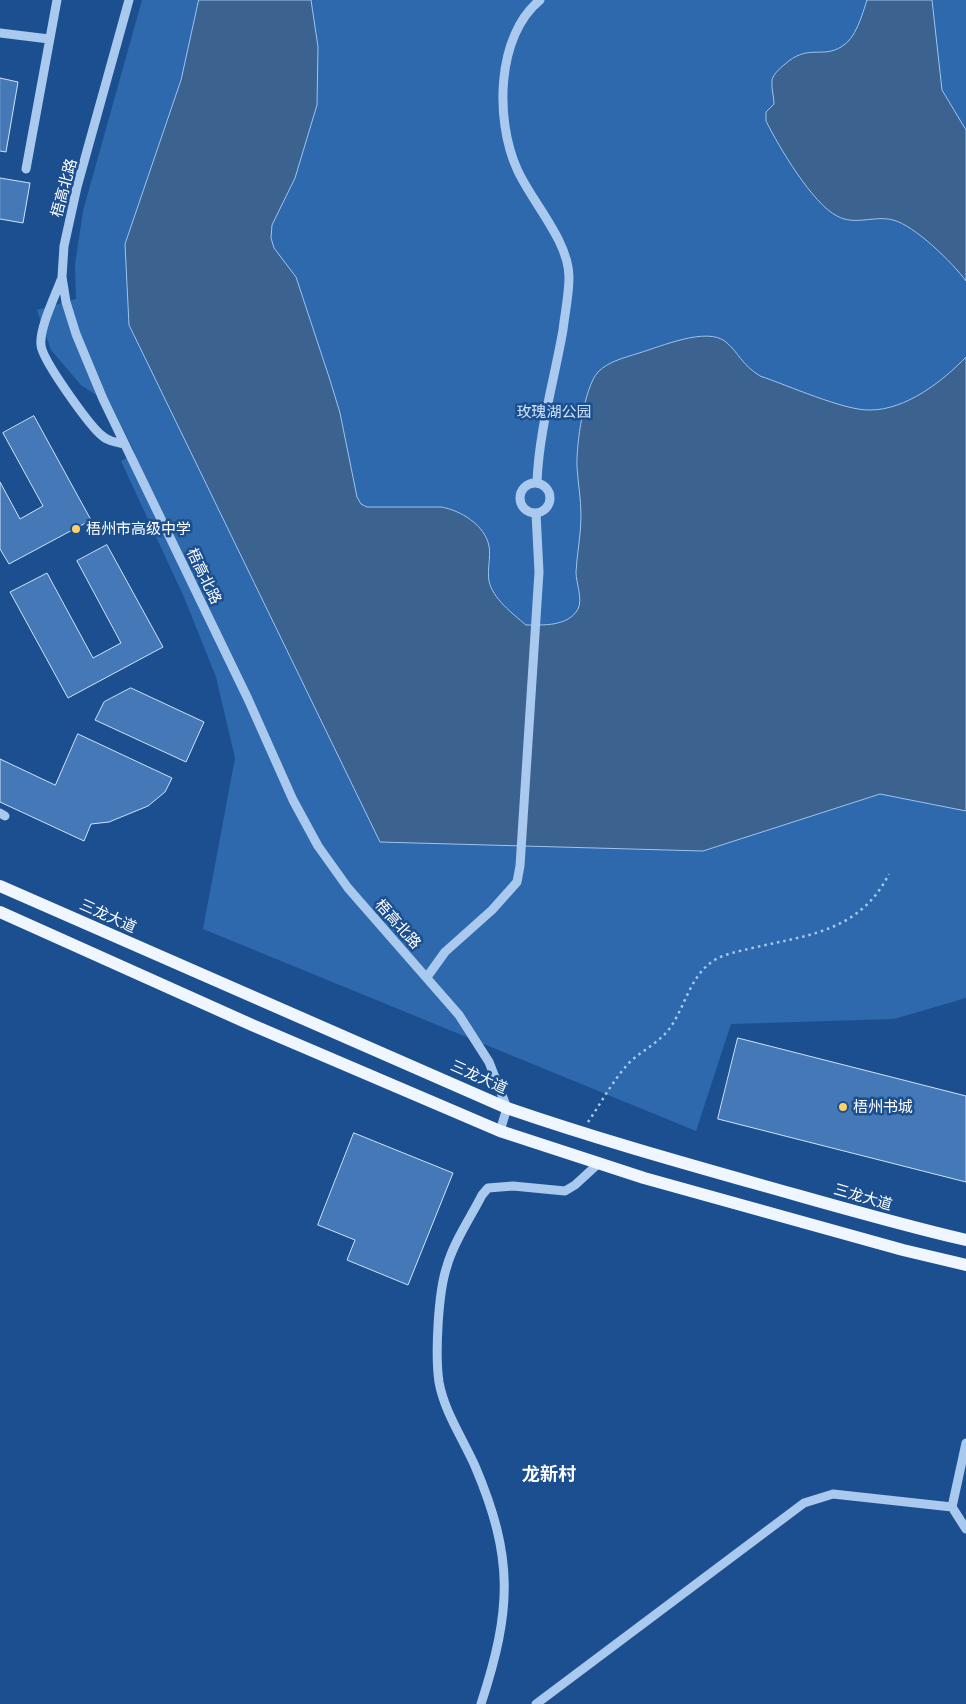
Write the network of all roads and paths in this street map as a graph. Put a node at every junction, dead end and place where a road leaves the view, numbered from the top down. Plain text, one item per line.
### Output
1 (57, 0) edge
2 (129, 0) edge
3 (540, 0) edge
4 (0, 33) edge
5 (49, 39) junction
6 (26, 169) dead end
7 (62, 277) junction
8 (124, 444) junction
9 (537, 482) junction
10 (536, 513) junction
11 (889, 874) dead end
12 (0, 886) edge
13 (0, 912) edge
14 (427, 977) junction
15 (507, 1108) junction
16 (500, 1131) junction
17 (580, 1133) junction
18 (599, 1163) junction
19 (966, 1240) edge
20 (966, 1265) edge
21 (966, 1443) edge
22 (952, 1507) junction
23 (966, 1529) edge
24 (481, 1704) edge
25 (536, 1704) edge

1 - 5 street
2 - 7 street, 梧高北路
3 - 9 street
4 - 5 street
5 - 6 street
7 - 8 street, 梧高北路
7 - 8 street
8 - 14 street, 梧高北路
9 - 10 street
9 - 10 street
10 - 14 street
11 - 17 path
12 - 15 main road, 三龙大道
13 - 16 main road
14 - 15 street, 梧高北路
15 - 16 street
15 - 17 main road, 三龙大道
16 - 18 main road
17 - 19 main road, 三龙大道
18 - 20 main road
18 - 24 street
21 - 22 street
22 - 23 street
22 - 25 street

